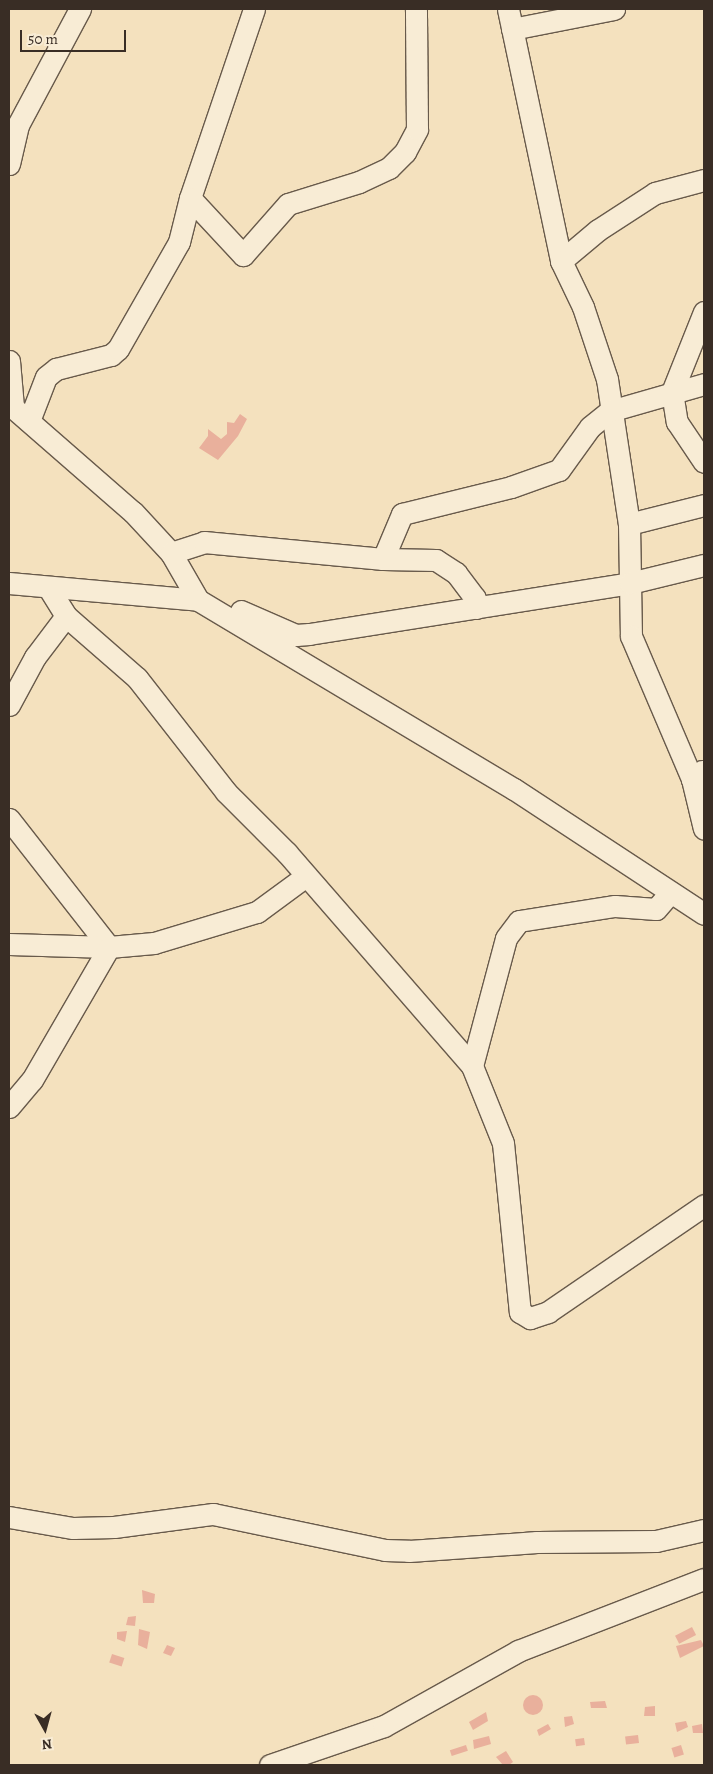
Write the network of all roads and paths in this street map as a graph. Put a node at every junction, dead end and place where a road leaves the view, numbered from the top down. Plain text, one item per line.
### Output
1 (80, 9) edge
2 (254, 9) edge
3 (416, 9) edge
4 (614, 9) edge
5 (510, 19) edge
6 (9, 164) edge
7 (704, 180) edge
8 (190, 198) junction
9 (561, 261) junction
10 (703, 316) edge
11 (9, 361) edge
12 (704, 384) edge
13 (672, 392) junction
14 (11, 406) edge
15 (610, 411) junction
16 (29, 421) junction
17 (701, 454) edge
18 (704, 505) edge
19 (629, 524) junction
20 (171, 553) junction
21 (383, 559) junction
22 (704, 565) edge
23 (9, 583) edge
24 (630, 583) junction
25 (48, 587) junction
26 (203, 603) junction
27 (476, 608) junction
28 (66, 616) junction
29 (9, 705) edge
30 (698, 774) edge
31 (9, 819) edge
32 (704, 830) edge
33 (306, 876) junction
34 (670, 893) junction
35 (699, 904) edge
36 (9, 944) edge
37 (109, 948) junction
38 (472, 1066) junction
39 (9, 1107) edge
40 (704, 1205) edge
41 (9, 1518) edge
42 (704, 1530) edge
43 (704, 1579) edge
44 (270, 1765) edge

1 - 6 street
2 - 8 street
3 - 8 street
4 - 5 street
5 - 9 street
7 - 9 street
8 - 16 street
9 - 15 street
10 - 13 street
11 - 14 street
12 - 13 street
13 - 15 street
13 - 17 street
14 - 16 street
15 - 19 street
15 - 21 street
16 - 20 street
18 - 19 street
19 - 24 street
20 - 21 street
20 - 26 street
21 - 27 street
22 - 24 street
23 - 25 street
24 - 27 street
24 - 30 street
25 - 26 street
25 - 28 street
26 - 27 street
26 - 34 street
28 - 29 street
28 - 33 street
30 - 32 street
31 - 37 street
33 - 37 street
33 - 38 street
34 - 35 street
34 - 38 street
36 - 37 street
37 - 39 street
38 - 40 street
41 - 42 street
43 - 44 street

